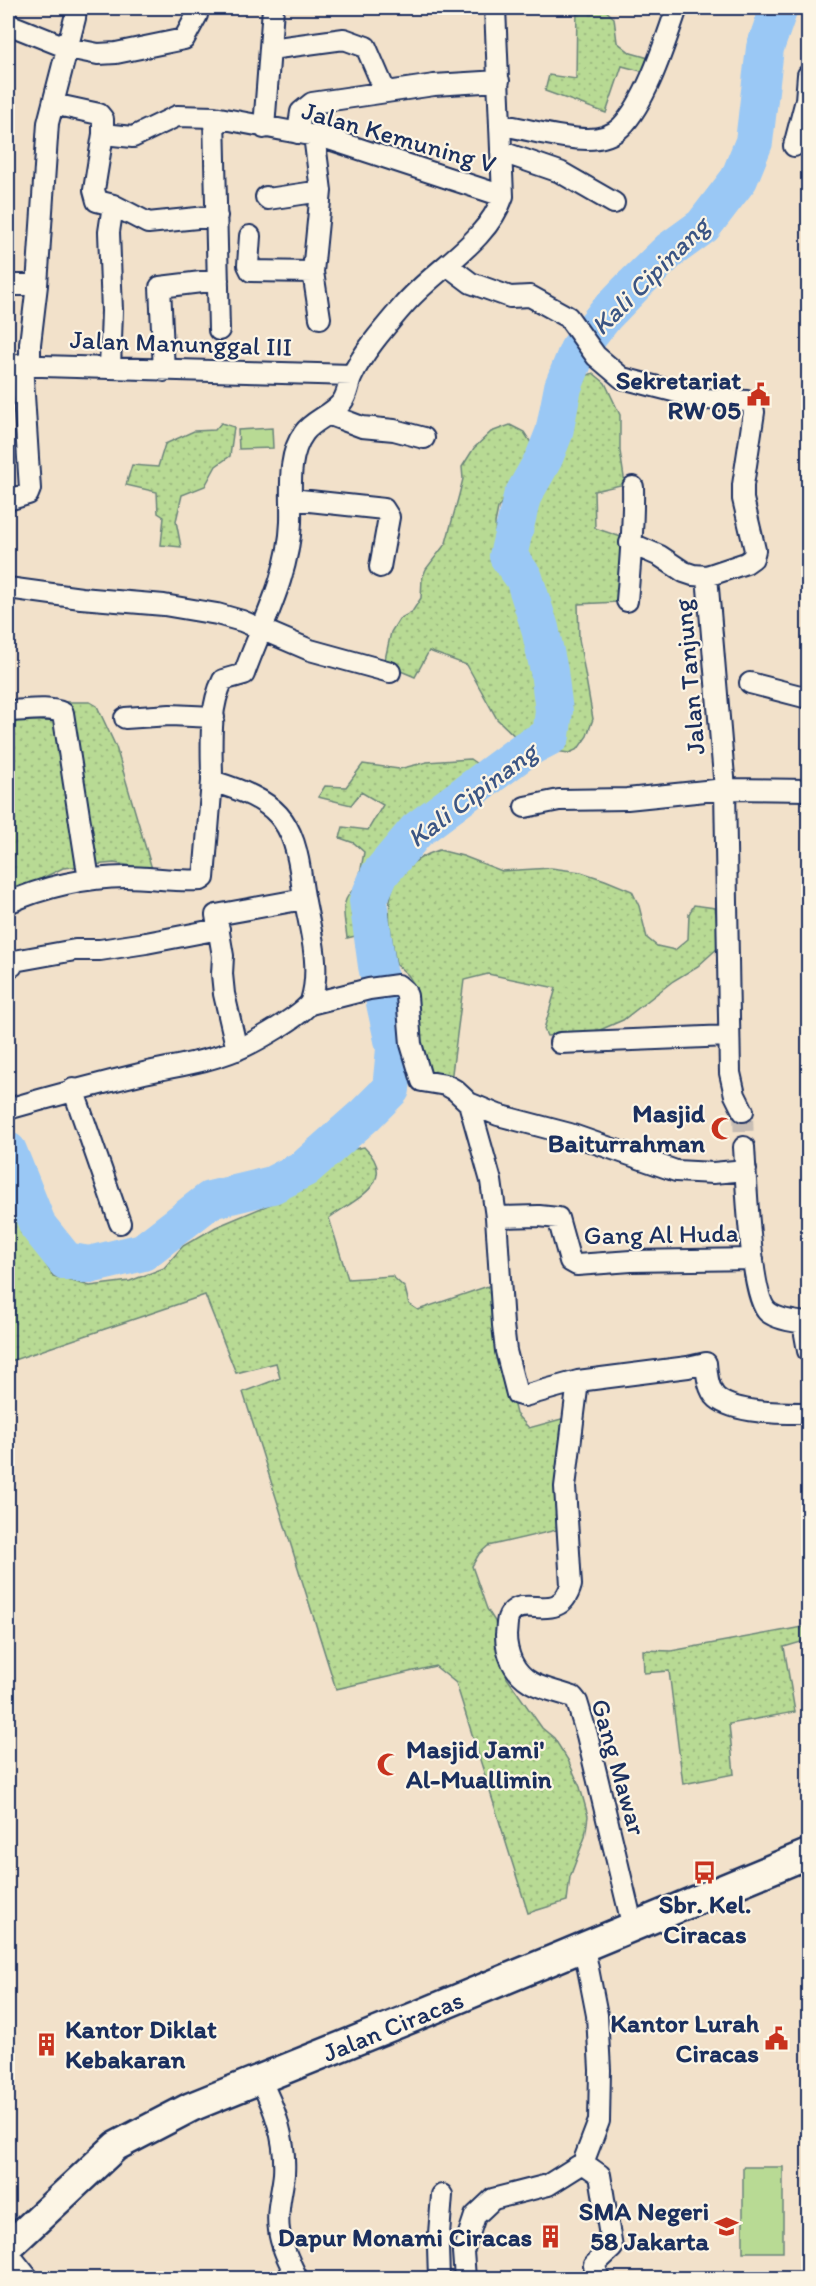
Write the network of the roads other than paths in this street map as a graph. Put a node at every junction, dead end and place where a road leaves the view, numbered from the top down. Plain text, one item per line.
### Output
1 (76, 8) edge
2 (273, 8) edge
3 (495, 8) edge
4 (677, 8) edge
5 (201, 9) edge
6 (8, 24) edge
7 (68, 48) junction
8 (270, 49) junction
9 (808, 75) edge
10 (499, 81) junction
11 (380, 92) junction
12 (53, 104) junction
13 (214, 117) junction
14 (501, 125) junction
15 (264, 128) junction
16 (104, 134) junction
17 (306, 134) junction
18 (794, 146) dead end
19 (502, 152) junction
20 (321, 191) junction
21 (503, 196) junction
22 (266, 197) dead end
23 (614, 203) dead end
24 (113, 205) junction
25 (217, 216) junction
26 (249, 236) dead end
27 (447, 265) junction
28 (313, 272) junction
29 (218, 280) junction
30 (8, 285) edge
31 (37, 285) junction
32 (320, 318) dead end
33 (219, 330) dead end
34 (20, 364) edge
35 (110, 368) junction
36 (164, 371) junction
37 (352, 375) junction
38 (330, 415) junction
39 (424, 438) dead end
40 (633, 488) dead end
41 (291, 499) junction
42 (8, 500) edge
43 (630, 543) junction
44 (380, 567) dead end
45 (707, 576) junction
46 (8, 588) edge
47 (627, 601) dead end
48 (260, 628) junction
49 (390, 672) dead end
50 (750, 683) dead end
51 (808, 698) edge
52 (8, 711) edge
53 (214, 717) junction
54 (125, 718) dead end
55 (213, 781) junction
56 (726, 789) junction
57 (808, 790) edge
58 (525, 807) dead end
59 (89, 880) junction
60 (304, 899) junction
61 (8, 903) edge
62 (219, 929) junction
63 (8, 968) edge
64 (310, 1004) junction
65 (729, 1036) junction
66 (560, 1043) dead end
67 (237, 1050) junction
68 (73, 1089) junction
69 (469, 1103) junction
70 (8, 1109) edge
71 (743, 1111) tunnel mouth
72 (744, 1147) tunnel mouth
73 (746, 1170) junction
74 (496, 1217) junction
75 (120, 1223) dead end
76 (753, 1259) junction
77 (806, 1323) edge
78 (808, 1351) edge
79 (578, 1381) junction
80 (808, 1413) edge
81 (808, 1854) edge
82 (633, 1928) junction
83 (584, 1948) junction
84 (260, 2080) junction
85 (584, 2163) junction
86 (442, 2195) dead end
87 (8, 2247) edge
88 (8, 2253) edge
89 (28, 2278) edge
90 (297, 2278) edge
91 (439, 2278) edge
92 (465, 2278) edge
93 (599, 2278) edge

1 - 7 street
2 - 8 street
3 - 10 street
4 - 14 street
5 - 7 street
6 - 7 street
7 - 12 street
8 - 11 street
8 - 15 street
9 - 18 street
10 - 11 street
10 - 14 street
11 - 17 street
12 - 16 street
12 - 31 street
13 - 15 street, Jalan Kemuning V
13 - 16 street, Jalan Kemuning V
13 - 25 street
14 - 19 street
15 - 17 street, Jalan Kemuning V
16 - 24 street
17 - 20 street
17 - 21 street, Jalan Kemuning V
19 - 21 street
19 - 23 street
20 - 22 street
20 - 28 street
21 - 27 street
24 - 25 street
24 - 35 street
25 - 29 street
26 - 28 street
27 - 37 street
27 - 45 street, Jalan Tanjung
28 - 32 street
29 - 33 street
29 - 36 street
30 - 31 street
31 - 34 street
34 - 35 street, Jalan Manunggal III
34 - 42 street
35 - 36 street, Jalan Manunggal III
36 - 37 street, Jalan Manunggal III
37 - 38 street
38 - 39 street
38 - 41 street
40 - 43 street
41 - 44 street
41 - 48 street
43 - 45 street
43 - 47 street
45 - 56 street, Jalan Tanjung
46 - 48 street
48 - 49 street
48 - 53 street
50 - 51 street
52 - 59 street
53 - 54 street
53 - 55 street
55 - 59 street
55 - 60 street
56 - 57 street
56 - 58 street
56 - 65 street, Jalan Tanjung
59 - 61 street
60 - 62 street
60 - 64 street
62 - 63 street
62 - 67 street
64 - 67 street
64 - 69 street
65 - 66 street
65 - 71 street, Jalan Tanjung
67 - 68 street
68 - 70 street
68 - 75 street
69 - 73 street
69 - 74 street
72 - 73 street
73 - 76 street
74 - 76 street, Gang Al Huda
74 - 79 street
76 - 77 street
77 - 78 street
79 - 80 street
79 - 82 street, Gang Mawar
81 - 82 street, Jalan Ciracas
82 - 83 street, Jalan Ciracas
83 - 84 street, Jalan Ciracas
83 - 85 street
84 - 87 street, Jalan Ciracas
84 - 90 street
85 - 92 street
85 - 93 street
86 - 91 street
88 - 89 street

